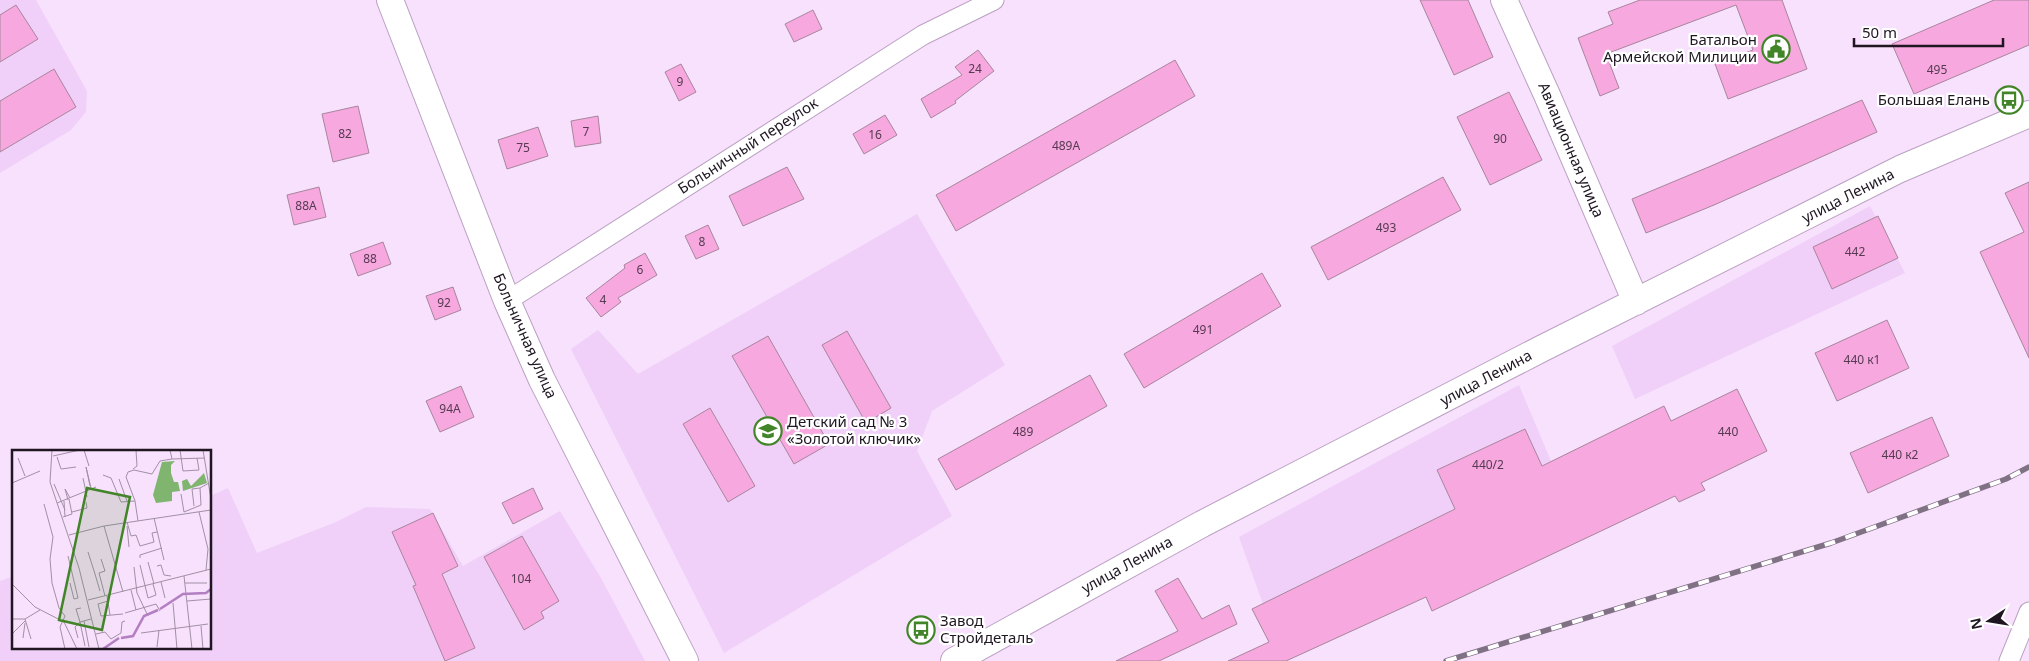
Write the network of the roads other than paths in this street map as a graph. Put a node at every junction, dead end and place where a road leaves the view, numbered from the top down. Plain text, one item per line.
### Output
1 (390, 0) edge
2 (994, 0) edge
3 (1504, 0) edge
4 (2029, 114) edge
5 (507, 301) junction
6 (1636, 302) junction
7 (2029, 612) edge
8 (685, 661) edge
9 (954, 661) edge
10 (2009, 661) edge

1 - 5 main road, Больничная улица
2 - 5 street, Больничный переулок
3 - 6 main road, Авиационная улица
4 - 6 main road, улица Ленина
5 - 8 main road, Больничная улица
6 - 9 main road, улица Ленина
7 - 10 street

